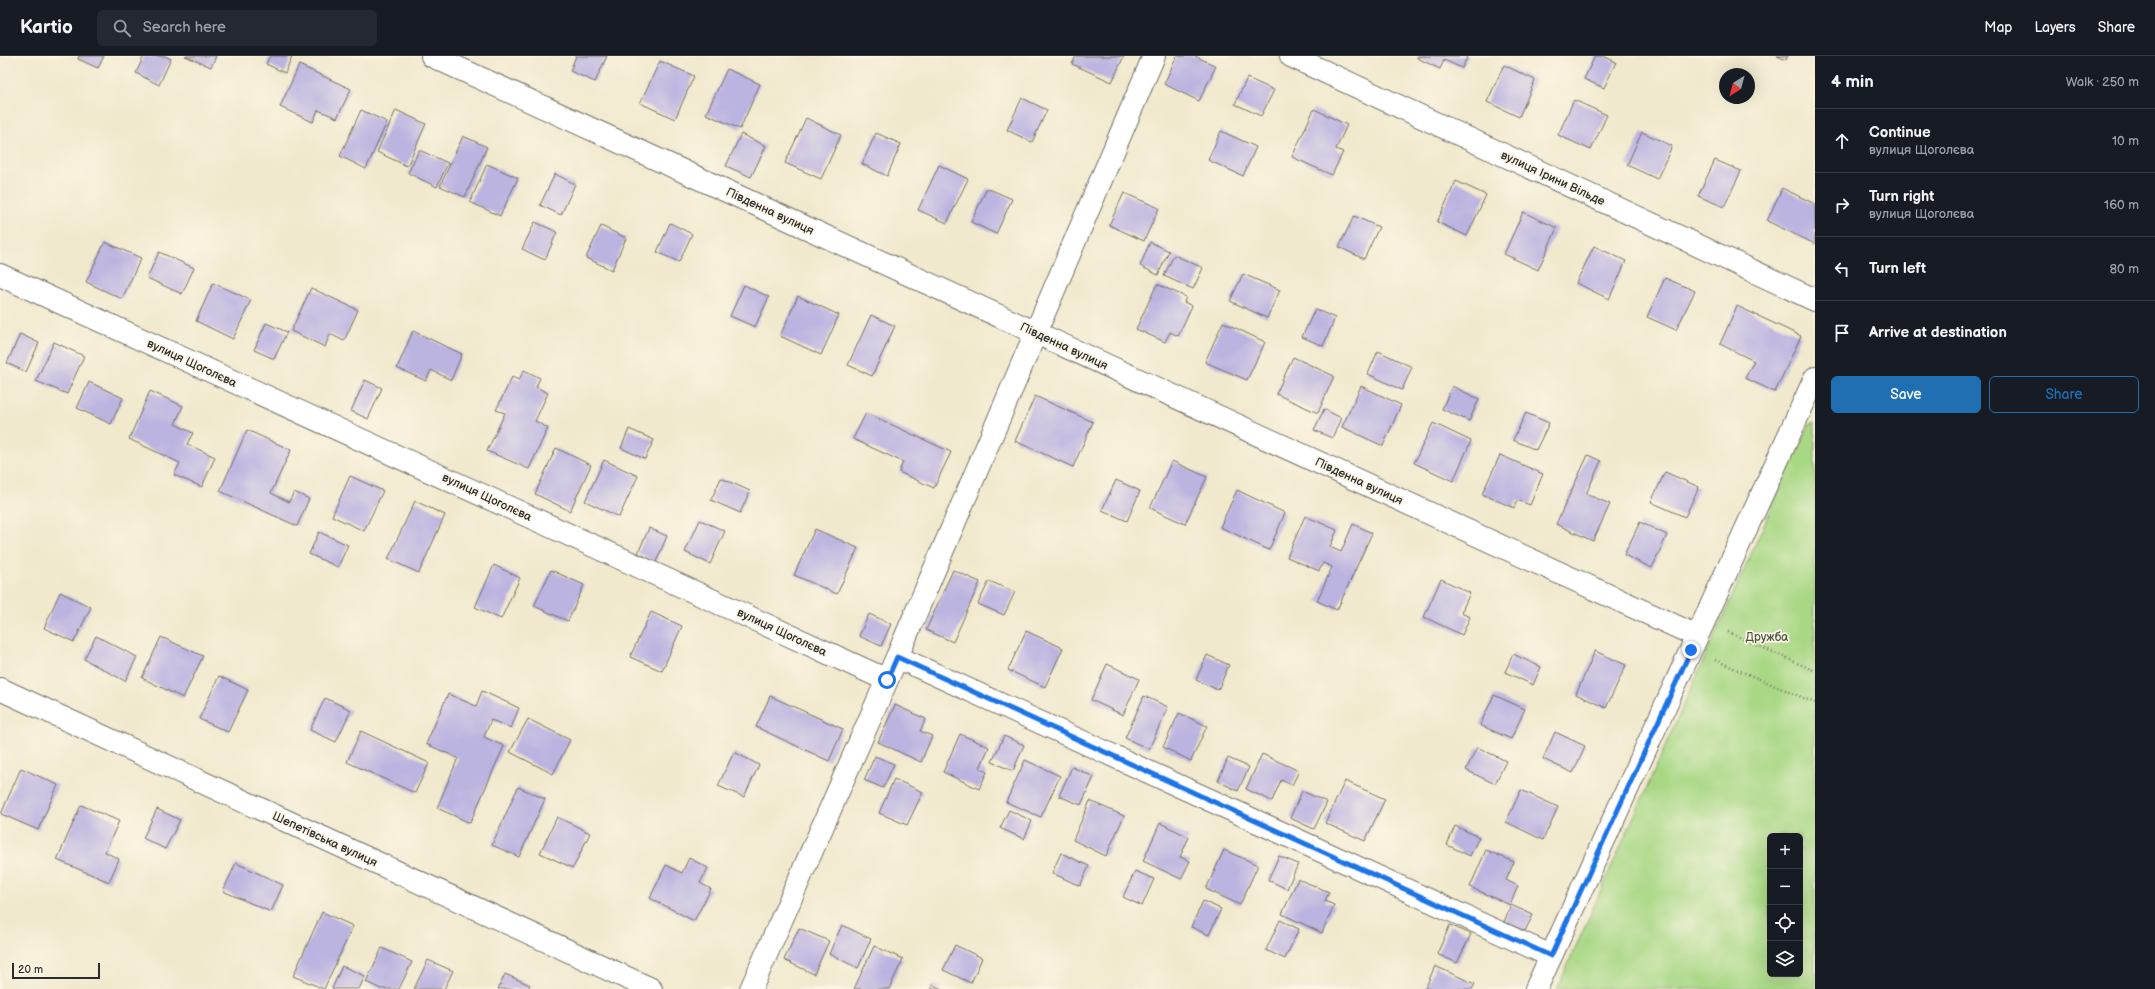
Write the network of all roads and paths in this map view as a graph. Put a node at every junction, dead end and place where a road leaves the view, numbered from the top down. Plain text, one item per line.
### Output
1 (432, 56) edge
2 (1154, 56) edge
3 (1291, 56) edge
4 (0, 275) edge
5 (1815, 300) edge
6 (1035, 332) junction
7 (1815, 378) edge
8 (1697, 636) junction
9 (897, 657) junction
10 (1815, 671) edge
11 (887, 680) junction
12 (0, 689) edge
13 (1815, 703) edge
14 (1551, 956) junction
15 (651, 989) edge
16 (751, 989) edge
17 (1536, 989) edge

1 - 6 street, Південна вулиця
2 - 6 street
3 - 5 street, вулиця Ірини Вільде
4 - 11 street, вулиця Щоголєва
6 - 8 street, Південна вулиця
6 - 9 street
7 - 8 street
8 - 10 path
8 - 13 path
8 - 14 street
9 - 11 street
9 - 14 street
11 - 16 street
12 - 15 street, Шепетівська вулиця
14 - 17 street

